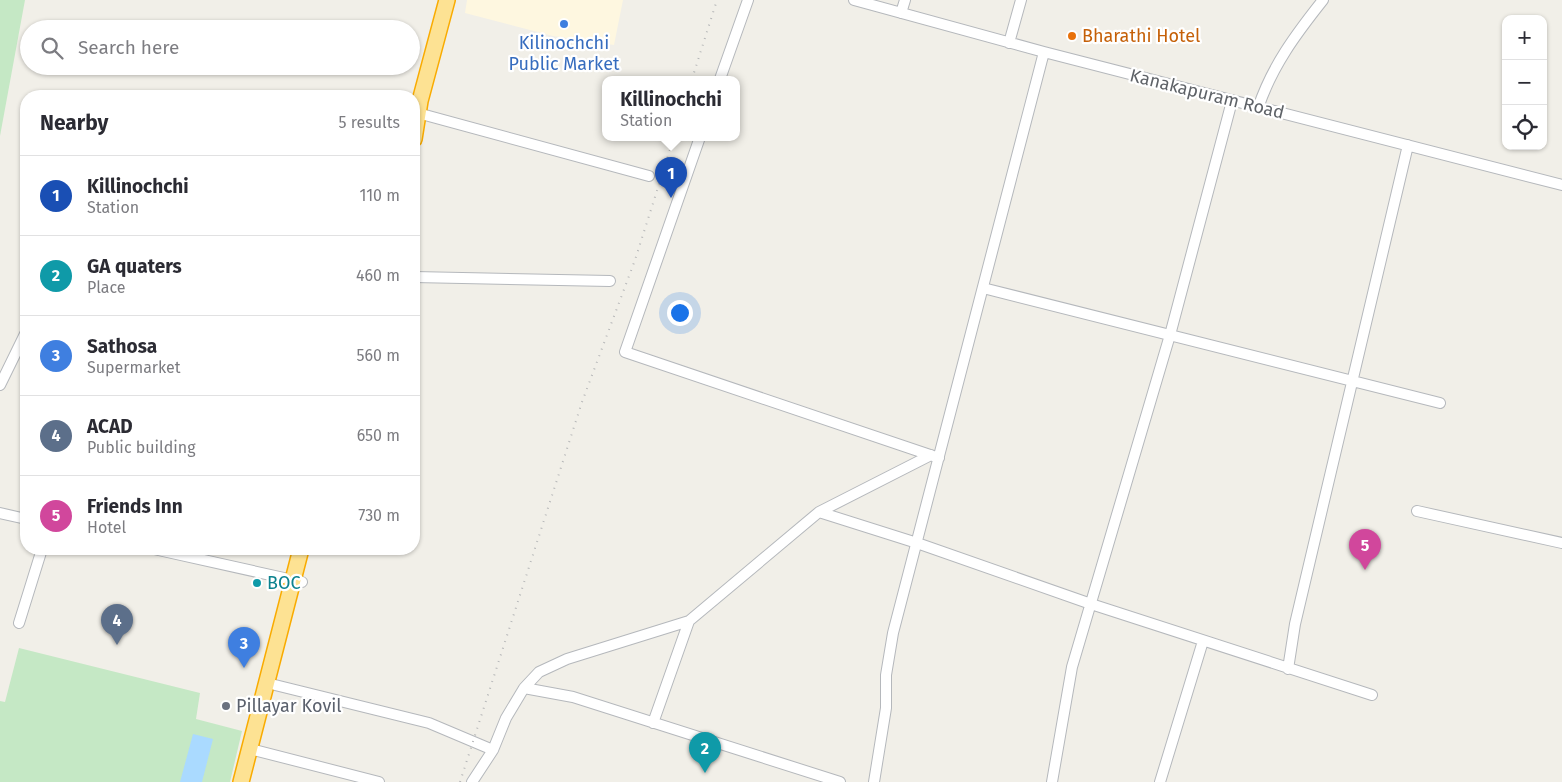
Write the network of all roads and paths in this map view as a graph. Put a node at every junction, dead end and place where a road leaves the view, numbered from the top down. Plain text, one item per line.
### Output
1 (447, 0) edge
2 (748, 0) edge
3 (854, 0) edge
4 (905, 0) edge
5 (1020, 0) edge
6 (1323, 0) edge
7 (902, 13) junction
8 (1009, 43) junction
9 (1044, 52) junction
10 (721, 76) edge
11 (420, 99) edge
12 (1232, 101) junction
13 (1258, 108) junction
14 (420, 111) edge
15 (699, 141) edge
16 (1408, 145) junction
17 (649, 176) dead end
18 (1562, 185) edge
19 (420, 278) edge
20 (610, 281) dead end
21 (983, 288) junction
22 (1170, 335) junction
23 (20, 344) edge
24 (1352, 380) junction
25 (0, 385) edge
26 (1440, 403) dead end
27 (935, 457) junction
28 (1417, 511) dead end
29 (0, 512) edge
30 (819, 512) junction
31 (20, 517) edge
32 (917, 543) junction
33 (1562, 543) edge
34 (40, 555) edge
35 (181, 555) edge
36 (300, 555) edge
37 (308, 555) edge
38 (298, 581) junction
39 (1091, 604) junction
40 (689, 621) junction
41 (19, 622) dead end
42 (1203, 641) junction
43 (1288, 668) junction
44 (275, 685) junction
45 (524, 688) junction
46 (1372, 695) dead end
47 (653, 723) junction
48 (254, 750) junction
49 (493, 750) junction
50 (241, 782) edge
51 (250, 782) edge
52 (379, 782) edge
53 (472, 782) edge
54 (840, 782) edge
55 (874, 782) edge
56 (1052, 782) edge
57 (1160, 782) edge

1 - 11 highway
2 - 10 street
3 - 7 street, Kanakapuram Road
4 - 7 street
5 - 8 street
6 - 13 street
7 - 8 street, Kanakapuram Road
8 - 9 street, Kanakapuram Road
9 - 12 street, Kanakapuram Road
9 - 21 street
12 - 13 street, Kanakapuram Road
12 - 22 street
13 - 16 street, Kanakapuram Road
14 - 17 street
15 - 27 street
16 - 18 street, Kanakapuram Road
16 - 24 street
19 - 20 street
21 - 22 street
21 - 27 street
22 - 24 street
22 - 39 street
23 - 25 street
24 - 26 street
24 - 43 street
27 - 30 street
27 - 32 street
28 - 33 street
29 - 31 street
30 - 32 street
30 - 40 street
32 - 39 street
32 - 55 street
34 - 41 street
35 - 38 street
36 - 38 highway
37 - 38 highway
38 - 44 highway
38 - 48 highway
39 - 42 street
39 - 56 street
40 - 45 street
40 - 47 street
42 - 43 street
42 - 57 street
43 - 46 street
44 - 48 highway
44 - 49 street
45 - 47 street
45 - 49 street
47 - 54 street
48 - 50 highway
48 - 51 highway
48 - 52 street
49 - 53 street

